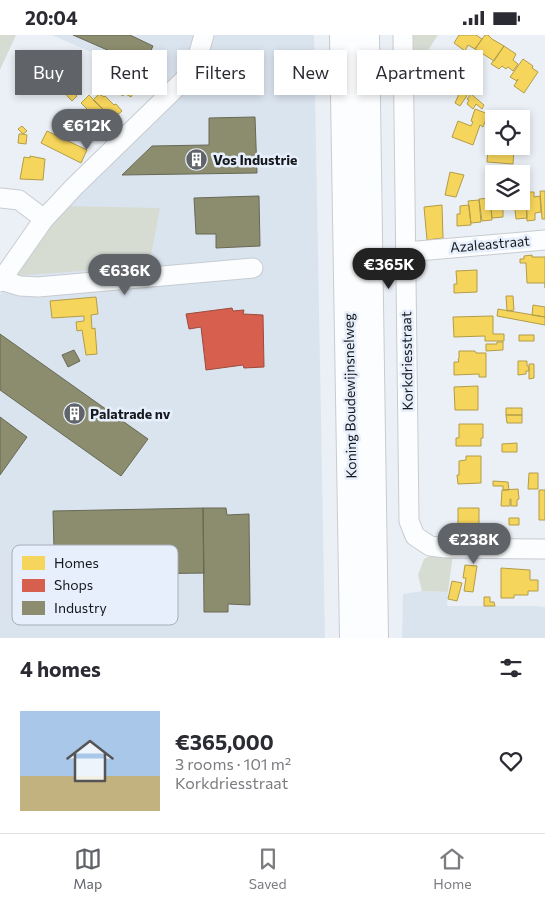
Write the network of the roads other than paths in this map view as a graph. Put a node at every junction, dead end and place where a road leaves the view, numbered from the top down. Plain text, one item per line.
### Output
1 (204, 35) edge
2 (344, 35) edge
3 (365, 35) edge
4 (403, 35) edge
5 (0, 198) edge
6 (44, 219) junction
7 (545, 239) edge
8 (406, 251) junction
9 (253, 268) dead end
10 (1, 281) edge
11 (545, 549) edge
12 (354, 638) edge
13 (374, 638) edge

1 - 6 street
2 - 12 highway, Koning Boudewijnsnelweg
3 - 13 highway, Koning Boudewijnsnelweg
4 - 8 street, Korkdriesstraat
5 - 6 street
6 - 10 street
7 - 8 street, Azaleastraat
8 - 11 street, Korkdriesstraat
9 - 10 street

